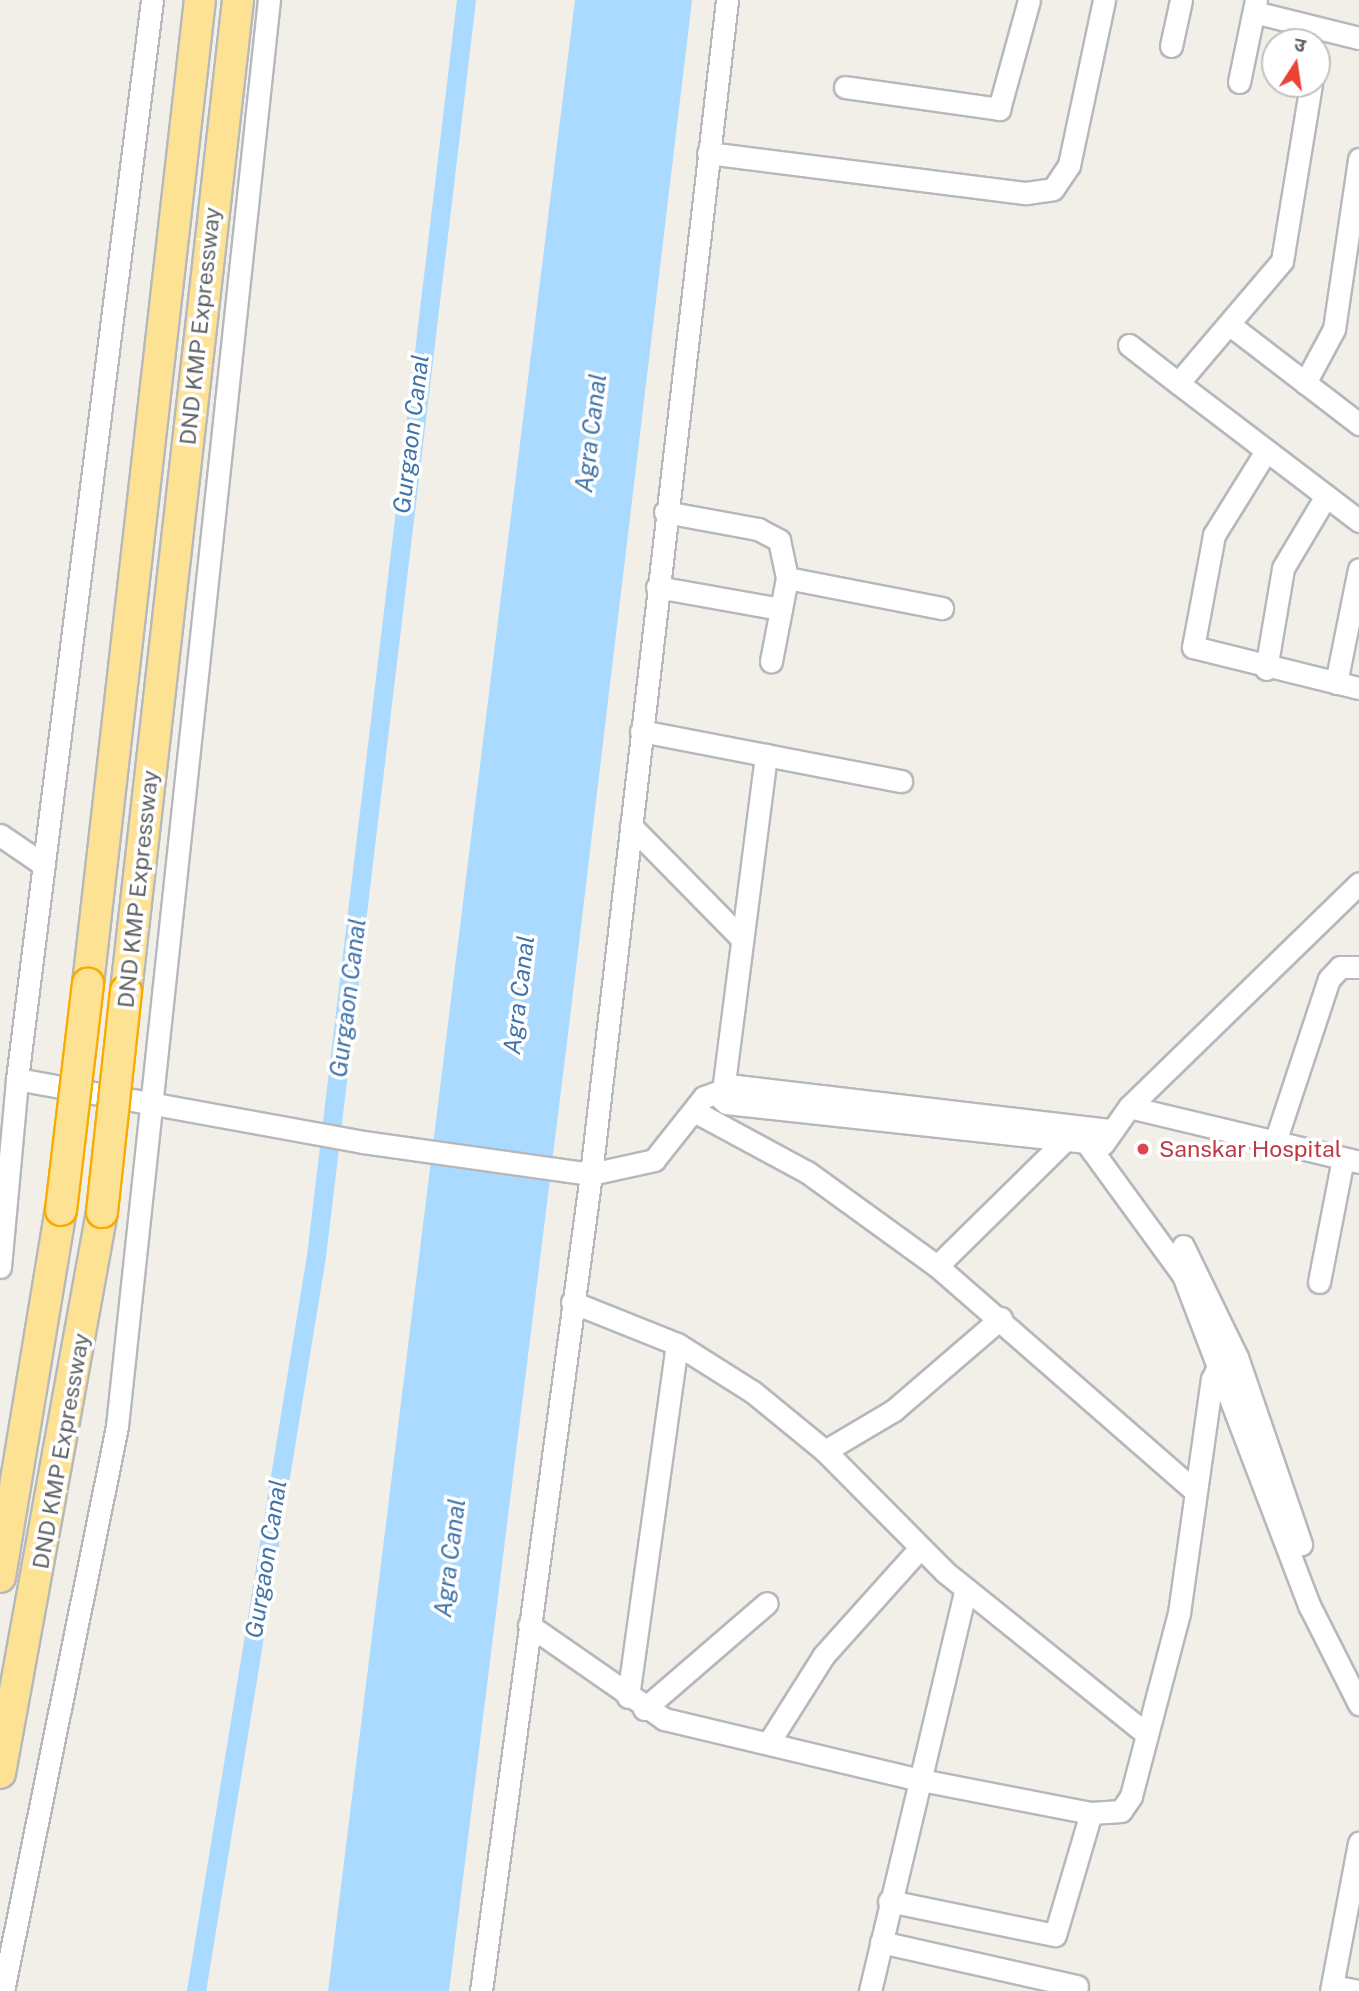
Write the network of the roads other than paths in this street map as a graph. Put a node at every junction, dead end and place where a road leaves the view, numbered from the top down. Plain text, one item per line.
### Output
1 (152, 0) edge
2 (200, 0) edge
3 (238, 0) edge
4 (270, 0) edge
5 (727, 0) edge
6 (1029, 0) edge
7 (1104, 0) edge
8 (1181, 0) edge
9 (1255, 6) edge
10 (1300, 28) edge
11 (1331, 37) edge
12 (1359, 38) edge
13 (1171, 46) dead end
14 (1239, 82) dead end
15 (845, 87) dead end
16 (1309, 98) edge
17 (708, 153) junction
18 (1359, 159) edge
19 (1230, 325) junction
20 (1129, 345) dead end
21 (1178, 383) junction
22 (1305, 383) junction
23 (1359, 424) edge
24 (1266, 451) junction
25 (1326, 496) junction
26 (665, 512) junction
27 (1359, 521) edge
28 (1359, 569) edge
29 (787, 578) junction
30 (657, 587) junction
31 (942, 608) dead end
32 (781, 609) junction
33 (771, 661) dead end
34 (1266, 669) junction
35 (1336, 683) junction
36 (1359, 688) edge
37 (641, 731) junction
38 (766, 755) junction
39 (901, 781) dead end
40 (631, 826) junction
41 (0, 835) edge
42 (44, 865) junction
43 (1359, 883) edge
44 (741, 938) junction
45 (1359, 967) edge
46 (18, 1079) junction
47 (719, 1092) junction
48 (153, 1104) junction
49 (1129, 1107) junction
50 (694, 1111) junction
51 (1093, 1135) junction
52 (1061, 1143) junction
53 (1274, 1145) junction
54 (1351, 1161) edge
55 (591, 1174) junction
56 (937, 1266) junction
57 (0, 1267) edge
58 (1319, 1282) dead end
59 (572, 1301) junction
60 (1001, 1318) junction
61 (677, 1344) junction
62 (1229, 1360) junction
63 (825, 1451) junction
64 (1193, 1489) junction
65 (919, 1549) junction
66 (0, 1577) edge
67 (966, 1589) junction
68 (767, 1603) dead end
69 (528, 1625) junction
70 (1359, 1677) edge
71 (636, 1703) junction
72 (1359, 1704) edge
73 (1144, 1732) junction
74 (769, 1742) junction
75 (0, 1773) edge
76 (916, 1779) junction
77 (1091, 1813) junction
78 (1359, 1843) edge
79 (889, 1901) junction
80 (1353, 1921) edge
81 (881, 1942) junction
82 (1077, 1986) dead end
83 (1332, 1988) edge
84 (3, 1991) edge
85 (481, 1991) edge
86 (870, 1991) edge
87 (1359, 1991) edge

1 - 42 street
2 - 66 highway, DND KMP Expressway, bridge
3 - 75 highway, DND KMP Expressway, bridge
4 - 48 street
5 - 17 street
6 - 15 street
7 - 17 street
8 - 13 street
9 - 10 street
9 - 14 street
11 - 12 street
16 - 19 street
17 - 26 street
18 - 22 street
19 - 21 street
19 - 22 street
20 - 21 street
21 - 24 street
22 - 23 street
24 - 25 street
24 - 34 street
25 - 27 street
25 - 34 street
26 - 29 street
26 - 30 street
28 - 35 street
29 - 31 street
29 - 32 street
30 - 32 street
30 - 37 street
32 - 33 street
34 - 35 street
35 - 36 street
37 - 38 street
37 - 40 street
38 - 39 street
38 - 44 street
40 - 44 street
40 - 55 street
41 - 42 street
42 - 46 street
43 - 49 street
44 - 47 street
45 - 53 street
46 - 48 street
46 - 57 street
47 - 50 street
47 - 51 street
47 - 52 street
48 - 55 street
48 - 84 street
49 - 51 street
49 - 53 street
50 - 55 street
50 - 56 street
51 - 52 street
51 - 62 street
52 - 56 street
53 - 54 street
54 - 58 street
55 - 59 street
56 - 60 street
59 - 61 street
59 - 69 street
60 - 63 street
60 - 64 street
61 - 63 street
61 - 71 street
62 - 64 street
62 - 70 street
62 - 72 street
63 - 65 street
64 - 73 street
65 - 67 street
65 - 74 street
67 - 73 street
67 - 76 street
68 - 71 street
69 - 71 street
69 - 85 street
71 - 74 street
73 - 77 street
74 - 76 street
76 - 77 street
76 - 79 street
77 - 79 street
78 - 80 street
79 - 81 street
80 - 83 street
81 - 82 street
81 - 86 street
83 - 87 street

